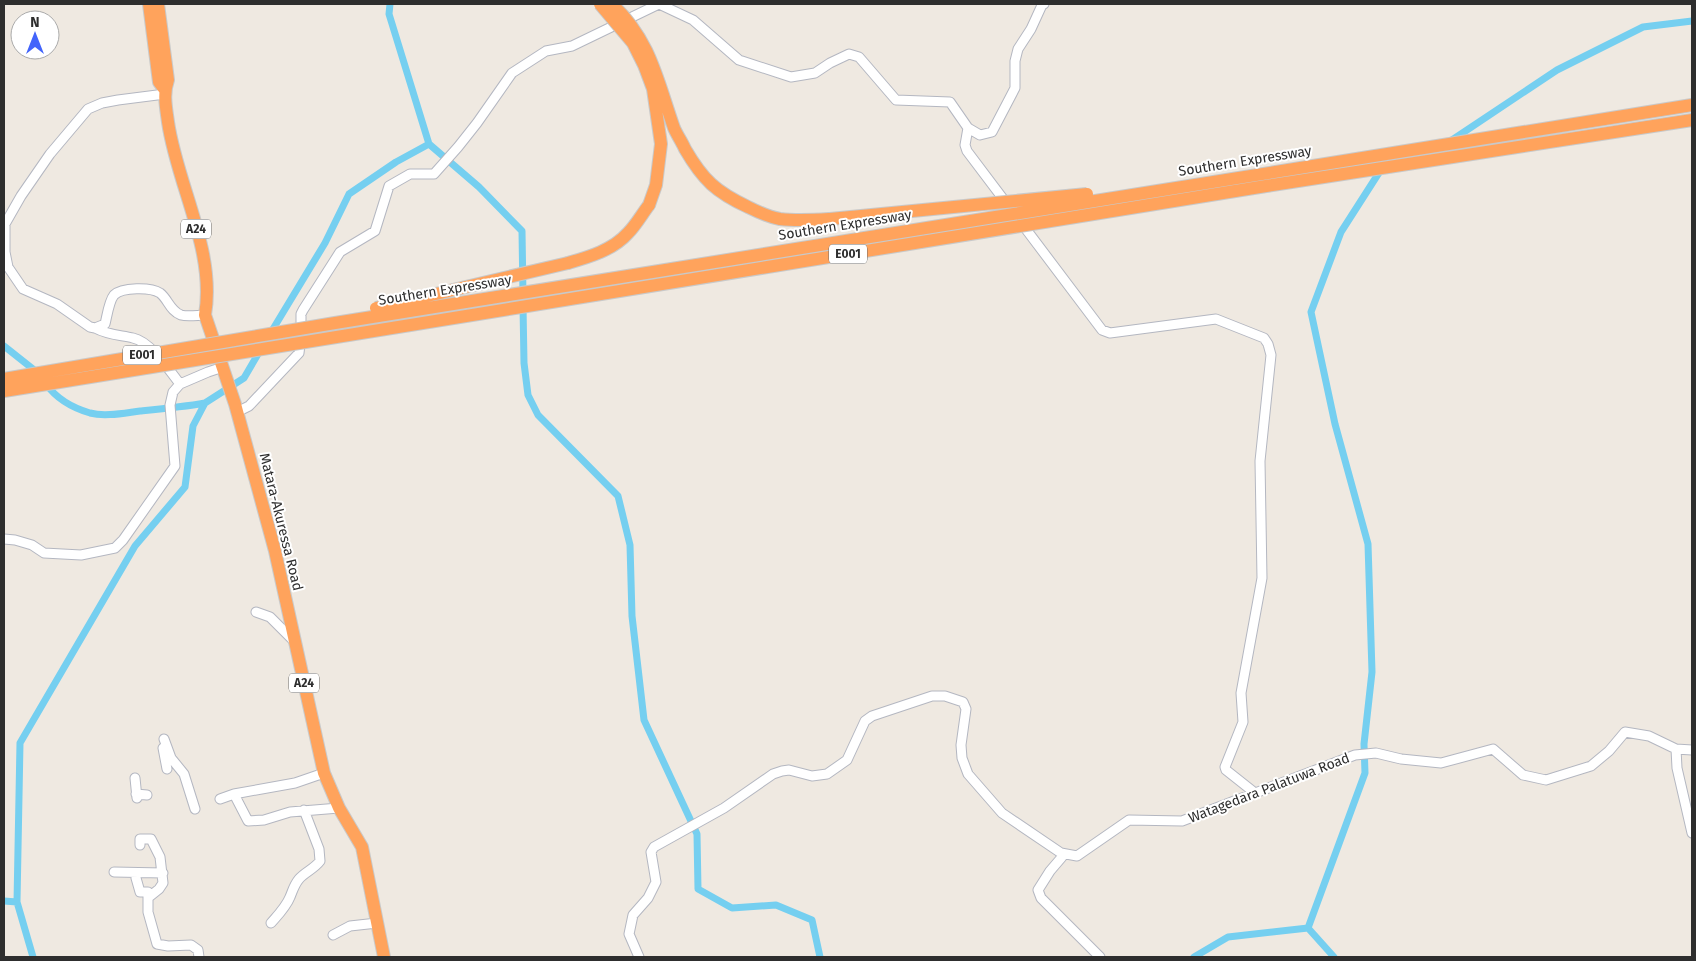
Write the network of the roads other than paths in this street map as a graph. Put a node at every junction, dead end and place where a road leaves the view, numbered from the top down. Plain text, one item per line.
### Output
1 (600, 4) edge
2 (612, 4) edge
3 (1044, 4) edge
4 (157, 5) edge
5 (165, 92) junction
6 (1692, 105) edge
7 (1692, 120) edge
8 (968, 128) junction
9 (1260, 174) junction
10 (4, 224) edge
11 (205, 315) junction
12 (96, 328) junction
13 (279, 332) junction
14 (224, 371) junction
15 (4, 379) edge
16 (180, 384) junction
17 (4, 391) edge
18 (236, 408) junction
19 (4, 539) edge
20 (256, 612) dead end
21 (294, 641) junction
22 (1676, 749) junction
23 (1692, 750) edge
24 (167, 769) dead end
25 (324, 774) junction
26 (136, 778) dead end
27 (234, 794) junction
28 (1255, 794) junction
29 (147, 795) dead end
30 (220, 798) dead end
31 (195, 808) dead end
32 (339, 808) junction
33 (304, 810) junction
34 (1692, 833) edge
35 (140, 845) dead end
36 (1061, 853) junction
37 (114, 872) dead end
38 (163, 873) junction
39 (136, 878) dead end
40 (149, 897) junction
41 (271, 923) dead end
42 (377, 923) junction
43 (333, 935) dead end
44 (199, 957) edge
45 (384, 957) edge
46 (639, 957) edge
47 (1100, 957) edge

1 - 13 highway, bridge
2 - 9 highway, bridge
3 - 8 street
4 - 5 highway, Matara-Akuressa Road / A24
5 - 10 street
5 - 11 highway, Matara-Akuressa Road / A24
6 - 9 highway, Southern Expressway / E001, bridge
7 - 17 highway, Southern Expressway / E001, bridge
8 - 18 street
8 - 28 street
9 - 13 highway, Southern Expressway / E001, bridge
10 - 12 street
11 - 12 street
11 - 14 highway, Matara-Akuressa Road / A24
12 - 16 street
13 - 15 highway, Southern Expressway / E001, bridge
14 - 16 street
14 - 18 highway, Matara-Akuressa Road / A24
16 - 19 street
18 - 21 highway, Matara-Akuressa Road / A24
20 - 21 street
21 - 25 highway, Matara-Akuressa Road / A24
22 - 23 street, Watagedara Palatuwa Road
22 - 28 street, Watagedara Palatuwa Road
22 - 34 street
24 - 31 street
25 - 27 street
25 - 32 highway, Matara-Akuressa Road / A24
26 - 29 street
27 - 30 street
27 - 33 street
28 - 36 street, Watagedara Palatuwa Road
32 - 33 street
32 - 42 highway, Matara-Akuressa Road / A24
33 - 41 street
35 - 38 street
36 - 46 street
36 - 47 street
37 - 38 street
38 - 40 street
39 - 40 street
40 - 44 street
42 - 43 street
42 - 45 highway, Matara-Akuressa Road / A24

